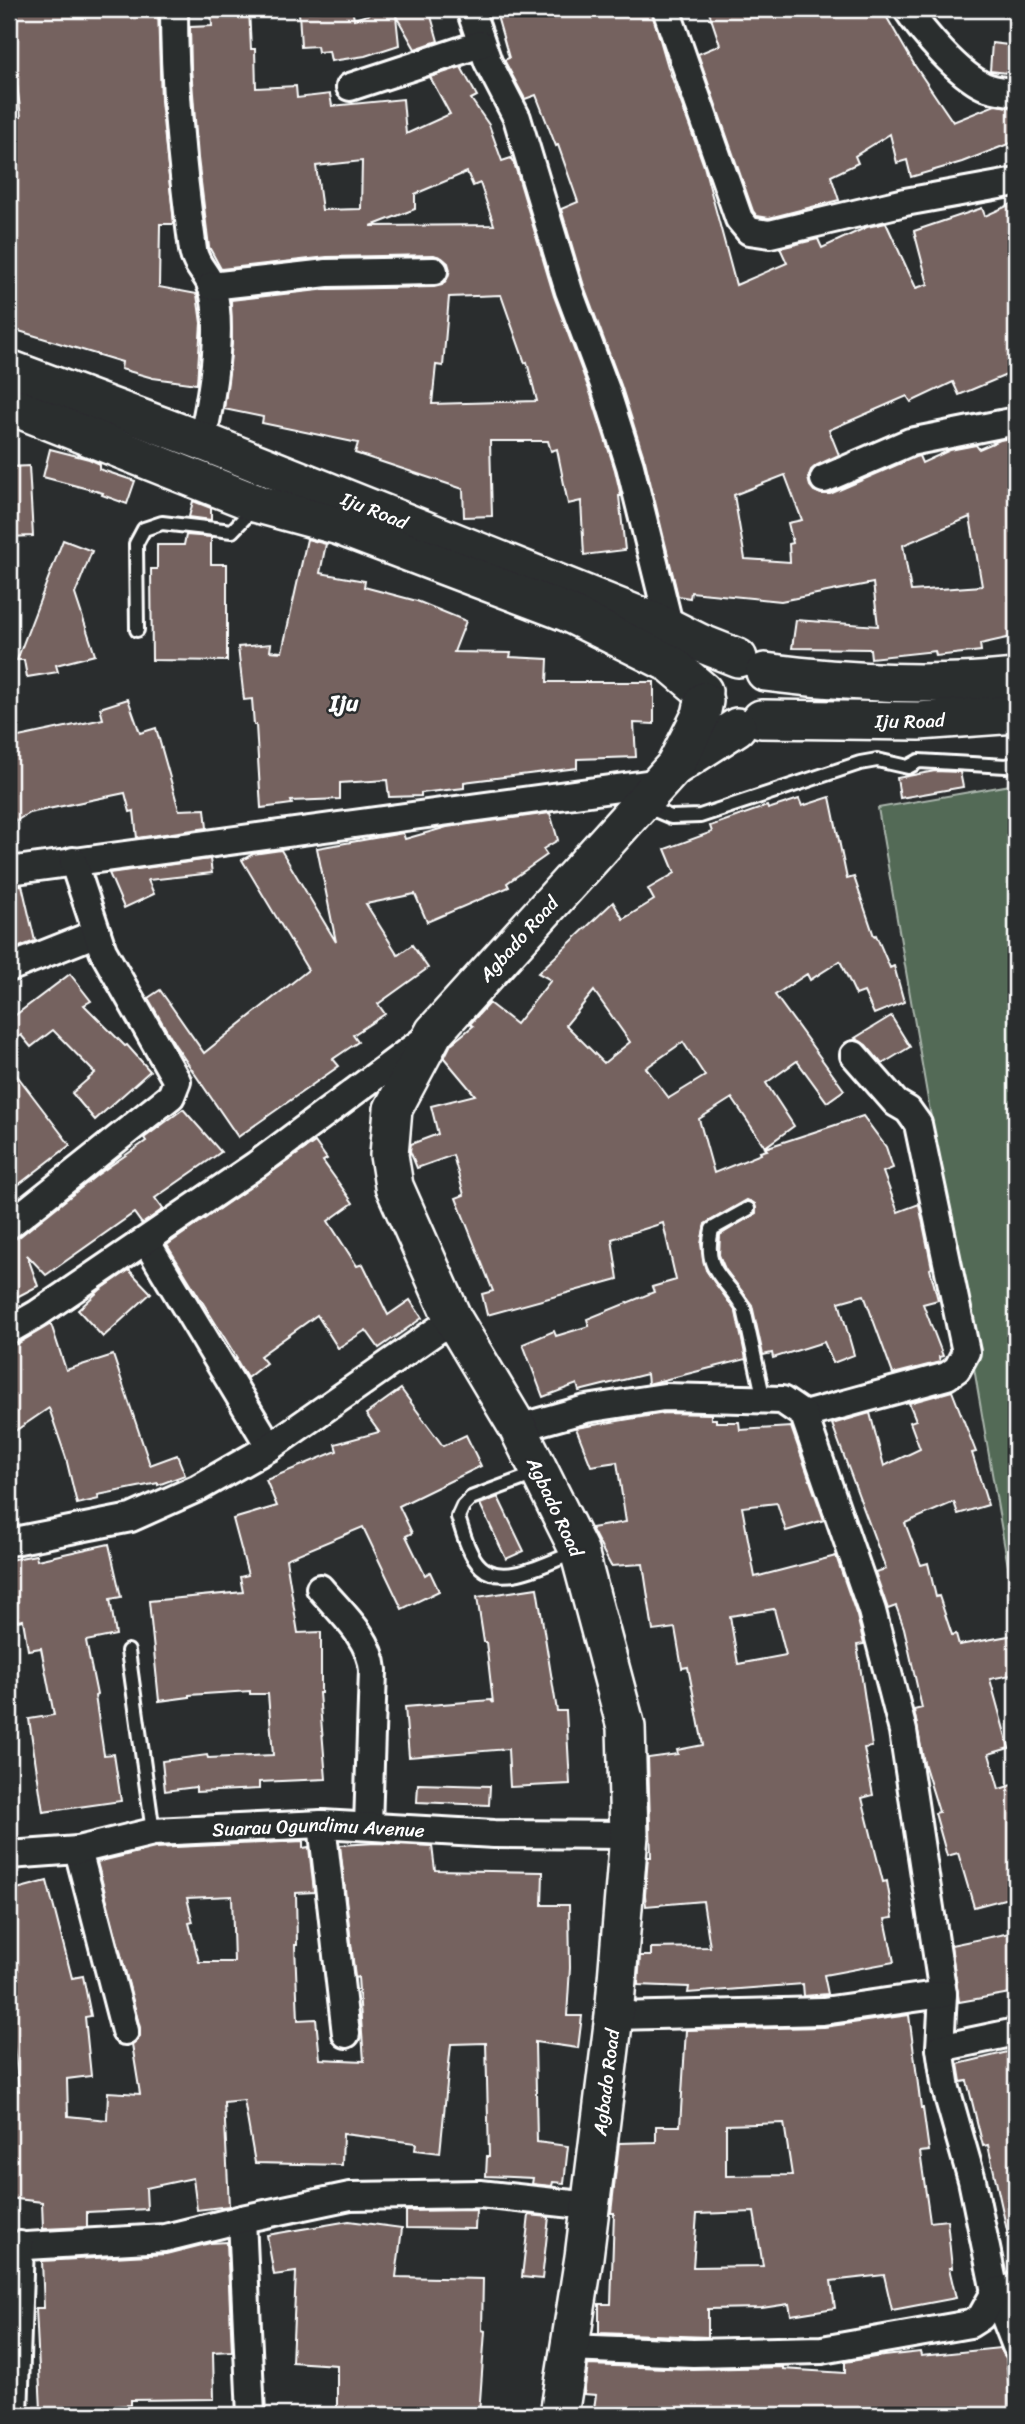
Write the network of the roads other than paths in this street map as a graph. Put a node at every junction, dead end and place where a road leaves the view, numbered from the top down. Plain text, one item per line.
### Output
1 (174, 9) edge
2 (470, 9) edge
3 (666, 9) edge
4 (907, 9) edge
5 (481, 44) junction
6 (350, 87) dead end
7 (1016, 93) edge
8 (1016, 182) edge
9 (434, 271) dead end
10 (211, 286) junction
11 (9, 369) edge
12 (9, 405) edge
13 (1016, 421) edge
14 (202, 441) junction
15 (824, 480) dead end
16 (258, 504) junction
17 (670, 628) junction
18 (137, 630) dead end
19 (751, 665) junction
20 (1016, 678) edge
21 (704, 696) junction
22 (1016, 713) edge
23 (749, 723) junction
24 (1016, 764) edge
25 (659, 784) junction
26 (73, 861) junction
27 (9, 870) edge
28 (97, 933) junction
29 (9, 968) edge
30 (434, 1032) junction
31 (853, 1055) dead end
32 (748, 1209) dead end
33 (9, 1225) edge
34 (146, 1241) junction
35 (453, 1320) junction
36 (9, 1330) edge
37 (764, 1401) junction
38 (804, 1415) junction
39 (518, 1428) junction
40 (270, 1447) junction
41 (539, 1472) junction
42 (9, 1542) edge
43 (579, 1551) junction
44 (320, 1588) dead end
45 (128, 1651) dead end
46 (322, 1824) junction
47 (368, 1825) junction
48 (153, 1832) junction
49 (629, 1835) junction
50 (78, 1850) junction
51 (9, 1856) edge
52 (943, 1994) junction
53 (614, 2016) junction
54 (125, 2031) dead end
55 (1016, 2032) edge
56 (346, 2034) dead end
57 (940, 2048) junction
58 (590, 2206) junction
59 (242, 2219) junction
60 (14, 2246) edge
61 (1006, 2290) edge
62 (1016, 2346) edge
63 (569, 2348) junction
64 (14, 2415) edge
65 (251, 2415) edge
66 (559, 2415) edge

1 - 10 street
2 - 5 street
3 - 8 street
4 - 7 street
5 - 6 street
5 - 17 street
9 - 10 street
10 - 14 street
11 - 14 main road, Iju Road
12 - 16 main road, Iju Road
13 - 15 street
14 - 17 main road, Iju Road
16 - 18 lane
16 - 21 main road, Iju Road
17 - 19 main road, Iju Road
19 - 20 main road, Iju Road
19 - 21 main road
19 - 23 main road
21 - 23 main road
21 - 25 main road, Agbado Road
22 - 23 main road, Iju Road
23 - 25 main road, Agbado Road
24 - 25 lane
25 - 26 street
25 - 30 main road, Agbado Road
26 - 27 street
26 - 28 street
28 - 29 street
28 - 33 street
30 - 34 street
30 - 35 main road, Agbado Road
31 - 38 street
32 - 37 lane
34 - 36 street
34 - 40 street
35 - 39 main road, Agbado Road
35 - 40 street
37 - 38 street
37 - 39 street
38 - 52 street
39 - 41 main road, Agbado Road
40 - 42 street
41 - 43 main road, Agbado Road
41 - 43 lane
43 - 49 main road, Agbado Road
44 - 47 street
45 - 48 lane
46 - 47 street, Suarau Ogundimu Avenue
46 - 48 street, Suarau Ogundimu Avenue
46 - 56 street
47 - 49 street, Suarau Ogundimu Avenue
48 - 50 street, Suarau Ogundimu Avenue
49 - 53 main road, Agbado Road
50 - 51 street, Suarau Ogundimu Avenue
50 - 54 street
52 - 53 street
52 - 57 street
53 - 58 main road, Agbado Road
55 - 57 street
57 - 61 street
58 - 59 street
58 - 63 main road, Agbado Road
59 - 60 street
59 - 65 street
60 - 64 street
61 - 62 street
61 - 63 street
63 - 66 main road, Agbado Road

